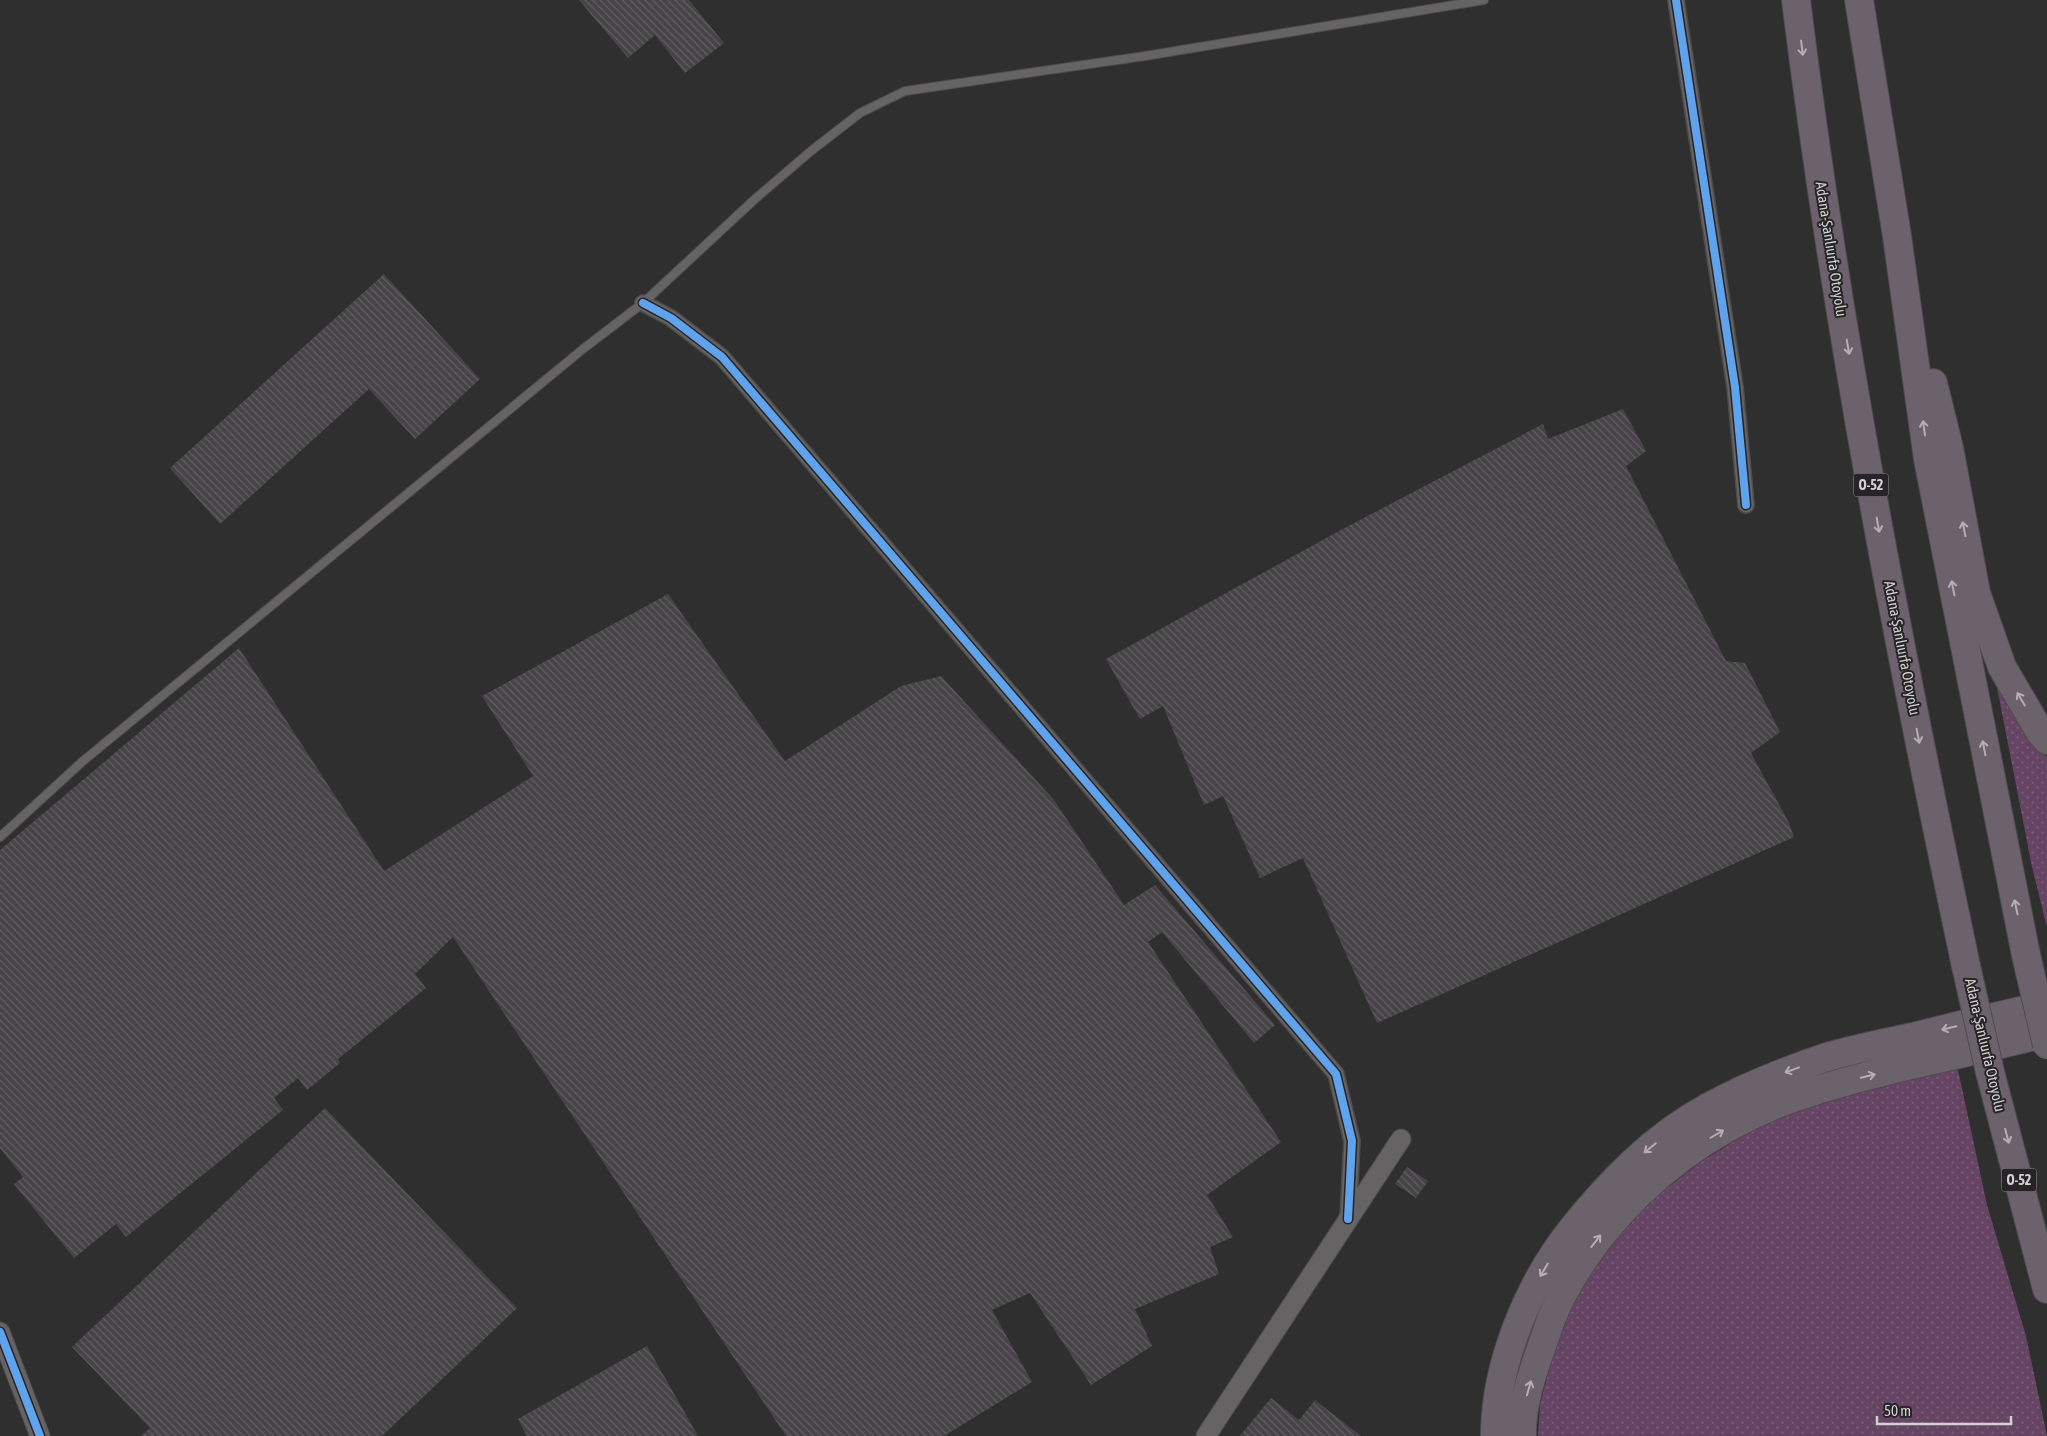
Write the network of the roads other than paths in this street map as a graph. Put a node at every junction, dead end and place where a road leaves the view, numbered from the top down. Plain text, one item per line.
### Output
1 (1484, 0) edge
2 (1676, 0) edge
3 (1796, 0) edge
4 (1859, 0) edge
5 (1897, 236) junction
6 (643, 303) junction
7 (1746, 506) dead end
8 (2047, 740) edge
9 (0, 837) edge
10 (2047, 1005) edge
11 (2047, 1033) edge
12 (2047, 1045) edge
13 (1401, 1139) dead end
14 (1348, 1219) junction
15 (2047, 1289) edge
16 (0, 1332) edge
17 (40, 1436) edge
18 (1206, 1436) edge
19 (1495, 1436) edge
20 (1522, 1436) edge

1 - 6 lane
2 - 7 street
3 -> 15 highway, Adana-Şanlıurfa Otoyolu / O-52, bridge
4 - 5 highway
8 -> 5 highway
12 -> 5 highway, bridge
6 - 9 lane
6 - 14 street
10 -> 19 highway
20 -> 11 highway
13 - 14 street
14 - 18 street
16 - 17 street

